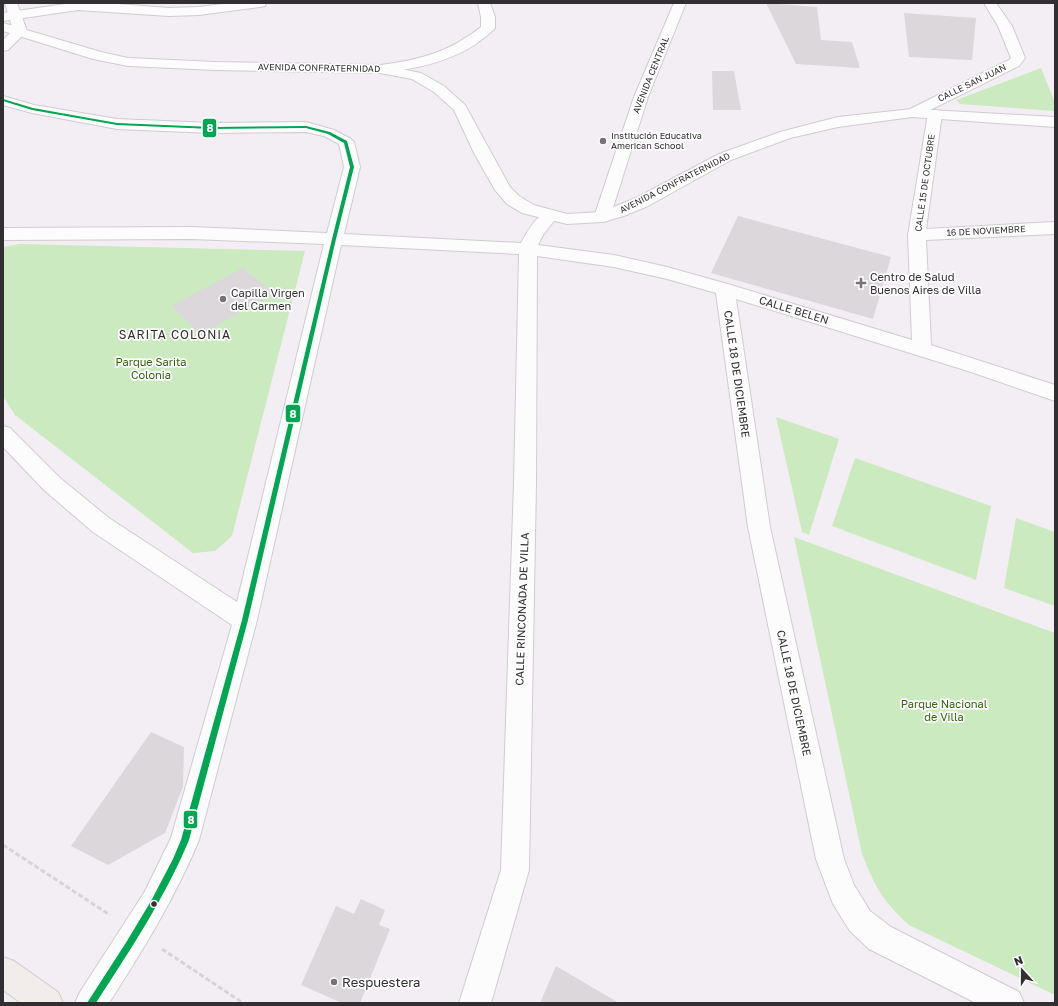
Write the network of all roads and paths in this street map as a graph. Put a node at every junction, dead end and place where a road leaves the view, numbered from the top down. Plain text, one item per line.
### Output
1 (260, 3) edge
2 (484, 3) edge
3 (680, 3) edge
4 (990, 3) edge
5 (230, 5) edge
6 (60, 6) edge
7 (9, 12) edge
8 (3, 27) edge
9 (20, 32) junction
10 (3, 47) edge
11 (380, 68) junction
12 (3, 100) edge
13 (912, 113) junction
14 (935, 114) junction
15 (1055, 122) edge
16 (550, 216) junction
17 (602, 217) junction
18 (1055, 228) edge
19 (3, 234) edge
20 (917, 235) junction
21 (334, 239) junction
22 (528, 248) junction
23 (725, 289) junction
24 (922, 349) junction
25 (1055, 380) edge
26 (1022, 383) junction
27 (1055, 393) edge
28 (3, 434) edge
29 (245, 620) junction
30 (3, 972) edge
31 (47, 1003) edge
32 (91, 1003) edge
33 (475, 1003) edge
34 (1008, 1003) edge

1 - 5 street
2 - 11 street
3 - 17 street, AVENIDA CENTRAL
4 - 13 street, CALLE SAN JUAN
5 - 6 street
6 - 7 street
7 - 9 street
8 - 9 street, AVENIDA CONFRATERNIDAD
9 - 10 street
9 - 11 street, AVENIDA CONFRATERNIDAD
11 - 16 street, AVENIDA CONFRATERNIDAD
12 - 21 street
13 - 14 street, AVENIDA CONFRATERNIDAD
13 - 17 street, AVENIDA CONFRATERNIDAD
14 - 15 street, AVENIDA CONFRATERNIDAD
14 - 20 street, CALLE 15 DE OCTUBRE
16 - 17 street, AVENIDA CONFRATERNIDAD
16 - 22 street, CALLE RINCONADA DE VILLA
18 - 20 street, 16 DE NOVIEMBRE
19 - 21 street, CALLE BELEN
20 - 24 street, CALLE 15 DE OCTUBRE
21 - 22 street, CALLE BELEN
21 - 29 street
22 - 23 street, CALLE BELEN
22 - 33 street, CALLE RINCONADA DE VILLA
23 - 24 street, CALLE BELEN
23 - 34 street, CALLE 18 DE DICIEMBRE
24 - 26 street, CALLE BELEN
25 - 26 street
26 - 27 street, CALLE BELEN
28 - 29 street
29 - 32 street
30 - 31 main road

